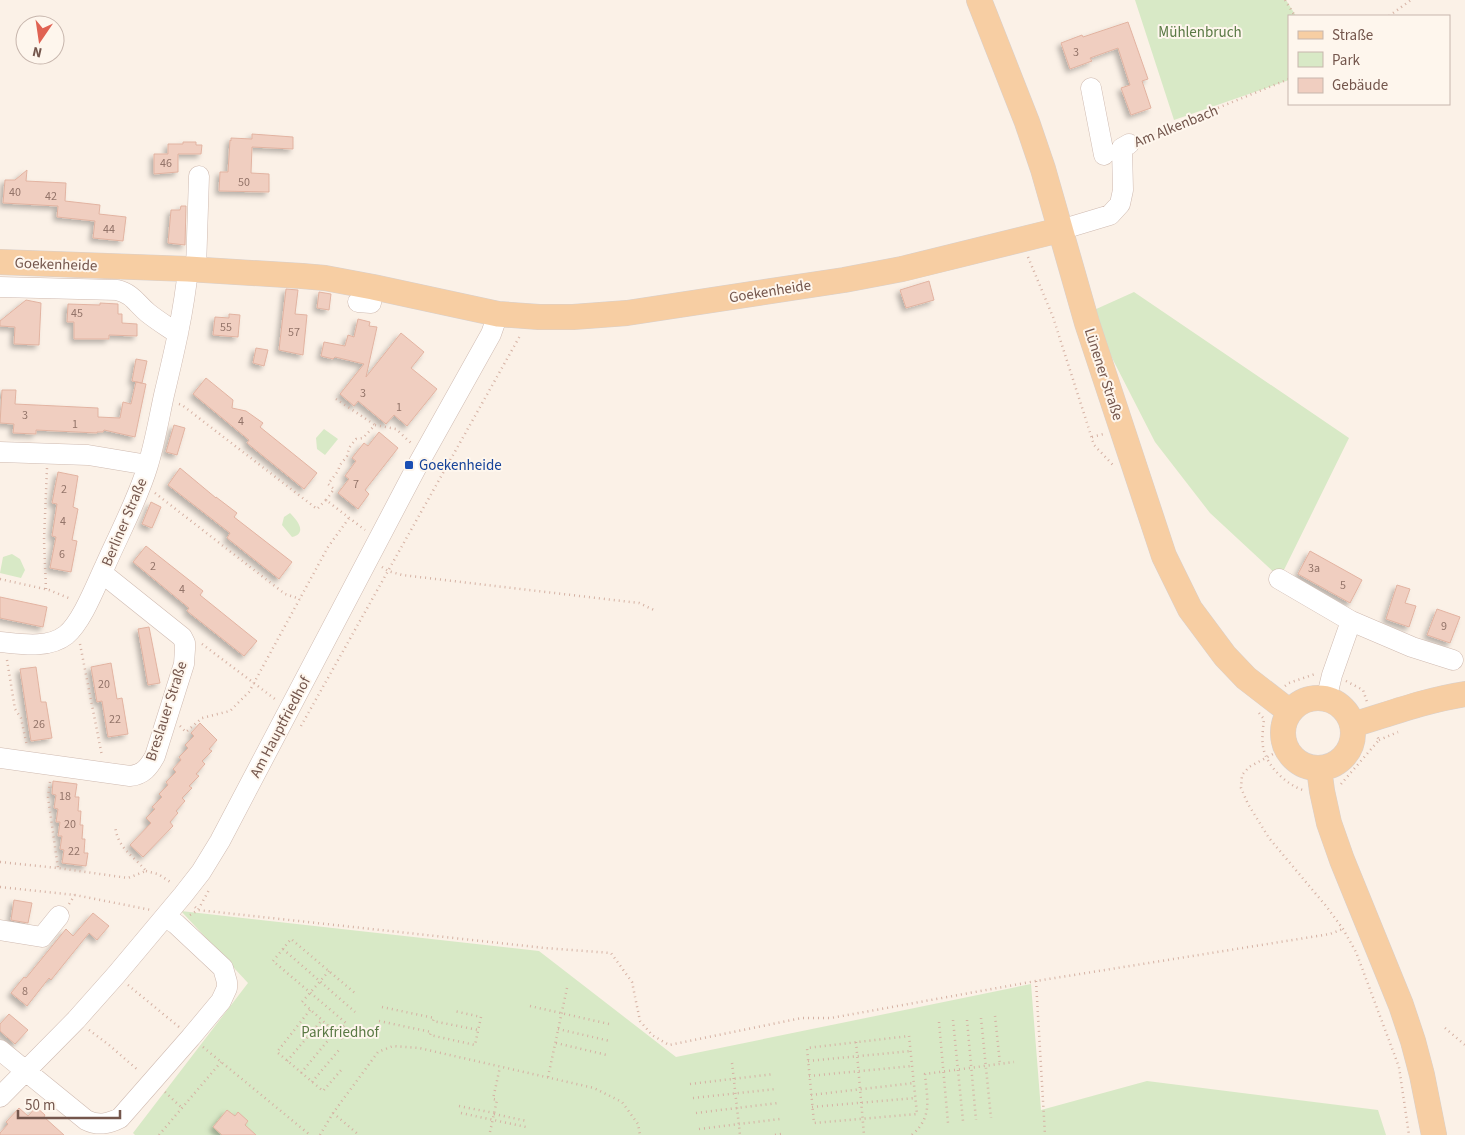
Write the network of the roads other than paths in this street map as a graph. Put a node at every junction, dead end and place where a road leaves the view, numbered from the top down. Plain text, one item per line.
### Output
1 (978, 0) edge
2 (1091, 88) dead end
3 (1130, 144) road end
4 (1104, 155) dead end
5 (199, 176) dead end
6 (1060, 230) junction
7 (0, 262) edge
8 (192, 269) junction
9 (0, 287) edge
10 (498, 314) junction
11 (178, 334) junction
12 (0, 452) edge
13 (148, 465) junction
14 (102, 573) junction
15 (1279, 579) dead end
16 (1351, 621) junction
17 (2, 643) edge
18 (1452, 660) dead end
19 (1465, 694) edge
20 (1326, 700) junction
21 (1282, 705) junction
22 (1362, 722) junction
23 (0, 758) edge
24 (1320, 779) junction
25 (59, 916) dead end
26 (170, 921) junction
27 (0, 930) edge
28 (0, 1050) edge
29 (25, 1071) junction
30 (0, 1097) edge
31 (1434, 1135) edge

1 - 6 main road, Lünener Straße
2 - 4 street
3 - 6 street, Am Alkenbach
5 - 8 street, Berliner Straße
6 - 10 main road, Goekenheide
6 - 21 main road, Lünener Straße
7 - 8 main road, Goekenheide
8 - 10 main road, Goekenheide
8 - 11 street, Berliner Straße
9 - 11 street
10 - 26 street, Am Hauptfriedhof
11 - 13 street, Berliner Straße
12 - 13 street
13 - 14 street, Berliner Straße
14 - 17 street, Berliner Straße
14 - 23 street, Breslauer Straße
15 - 16 street
16 - 18 street
16 - 20 street
19 - 22 main road
20 - 21 main road
20 - 22 main road
21 - 24 main road
22 - 24 main road
24 - 31 main road
25 - 27 street
26 - 29 street, Am Hauptfriedhof
26 - 29 street
28 - 29 street
29 - 30 street, Am Hauptfriedhof

